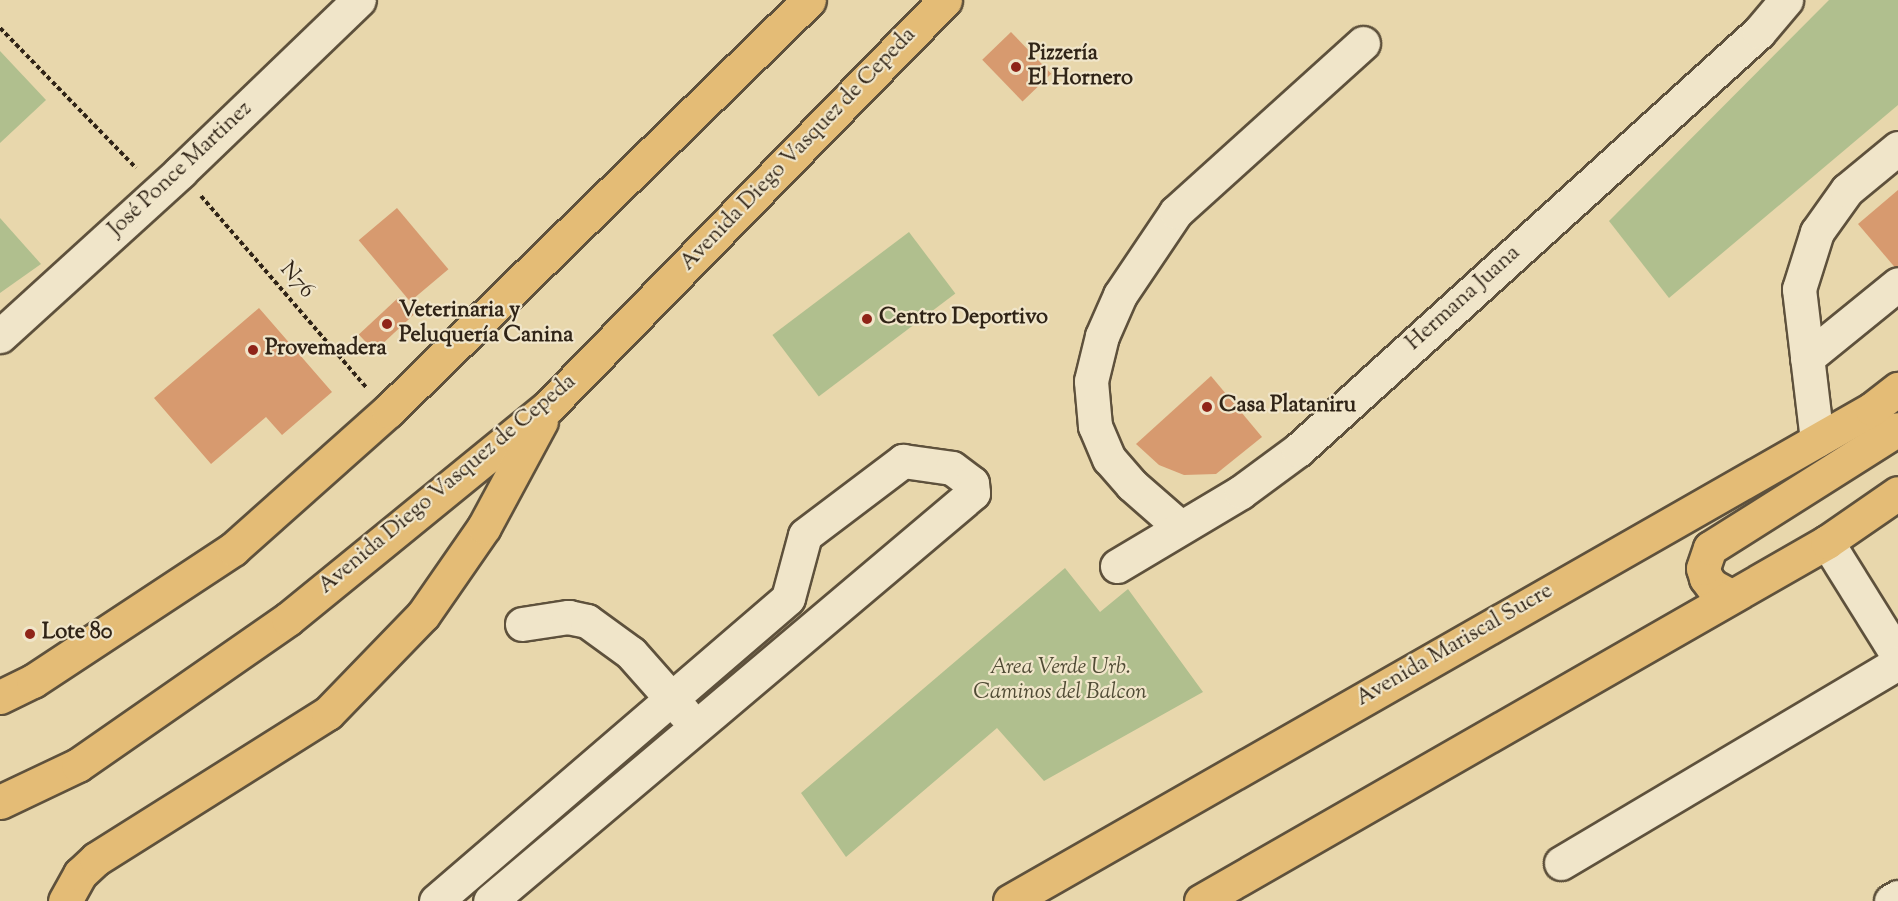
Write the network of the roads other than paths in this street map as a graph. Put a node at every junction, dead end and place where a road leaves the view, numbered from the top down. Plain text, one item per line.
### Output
1 (359, 0) edge
2 (809, 0) edge
3 (945, 0) edge
4 (1786, 0) edge
5 (1363, 44) dead end
6 (1898, 148) edge
7 (1898, 284) edge
8 (0, 336) edge
9 (1807, 358) junction
10 (1898, 389) edge
11 (549, 406) junction
12 (1898, 429) edge
13 (1816, 440) junction
14 (1898, 494) edge
15 (1180, 527) junction
16 (1827, 542) junction
17 (1118, 566) dead end
18 (1731, 596) junction
19 (788, 598) junction
20 (522, 624) dead end
21 (813, 629) junction
22 (1898, 656) edge
23 (1898, 663) edge
24 (0, 697) edge
25 (670, 699) junction
26 (696, 726) junction
27 (562, 793) junction
28 (0, 802) edge
29 (582, 823) junction
30 (1561, 863) dead end
31 (1898, 897) edge
32 (65, 901) edge
33 (436, 901) edge
34 (490, 901) edge
35 (1010, 901) edge
36 (1202, 901) edge
37 (1891, 901) edge

1 - 8 street, José Ponce Martinez
2 - 24 main road
3 - 11 main road, Avenida Diego Vasquez de Cepeda
4 - 15 street, Hermana Juana
5 - 15 street
6 - 9 street
7 - 9 street
9 - 13 street
10 - 13 main road, Avenida Mariscal Sucre
11 - 28 main road, Avenida Diego Vasquez de Cepeda
11 - 32 main road
12 - 18 main road
13 - 35 main road, Avenida Mariscal Sucre
14 - 16 main road
15 - 17 street, Hermana Juana
16 - 18 main road
16 - 22 street
18 - 36 main road
19 - 21 street
19 - 21 street
19 - 25 street
20 - 25 street
21 - 26 street
23 - 30 street
25 - 26 street
25 - 27 street
26 - 29 street
27 - 29 street
27 - 33 street
29 - 34 street
31 - 37 street

